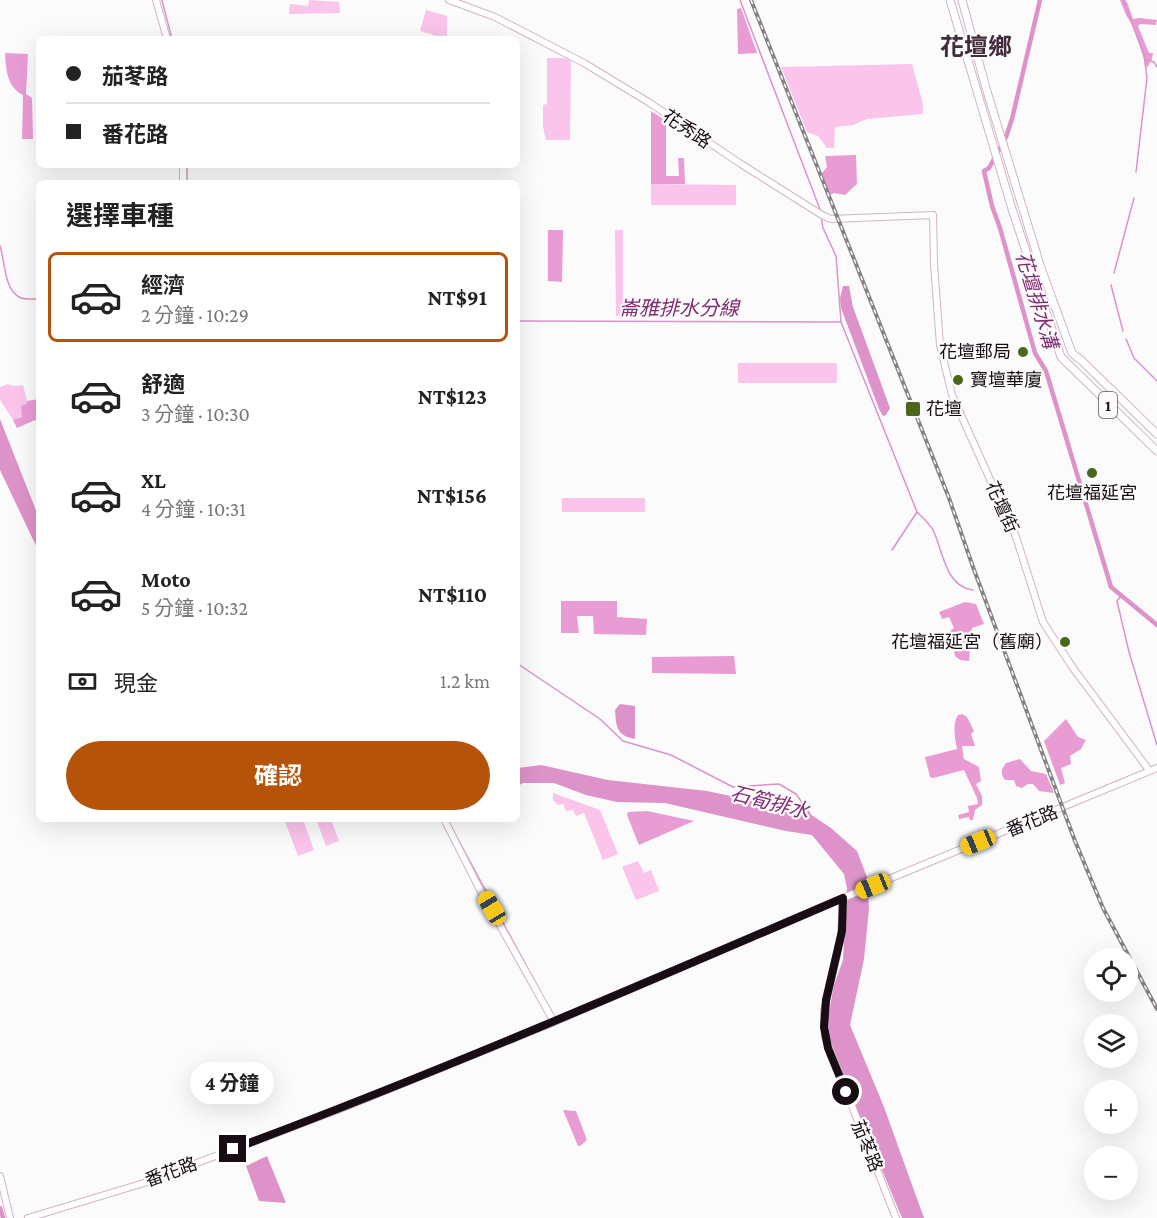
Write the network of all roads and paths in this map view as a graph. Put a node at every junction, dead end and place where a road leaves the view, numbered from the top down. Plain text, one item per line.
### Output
1 (156, 0) edge
2 (449, 0) edge
3 (950, 0) edge
4 (962, 0) edge
5 (166, 36) edge
6 (933, 215) joint
7 (1157, 434) edge
8 (1157, 452) edge
9 (1157, 768) edge
10 (1149, 770) junction
11 (446, 822) edge
12 (843, 898) junction
13 (554, 1022) junction
14 (0, 1176) edge
15 (10, 1218) edge
16 (28, 1218) edge
17 (896, 1218) edge

1 - 5 street
2 - 6 street, 花秀路
3 - 8 main road, 1
4 - 7 main road, 1
6 - 10 street, 花壇街
9 - 10 street, 番花路
10 - 12 street, 番花路
11 - 13 street
12 - 13 street, 番花路
12 - 17 street, 茄苳路
13 - 16 street, 番花路
14 - 15 street

